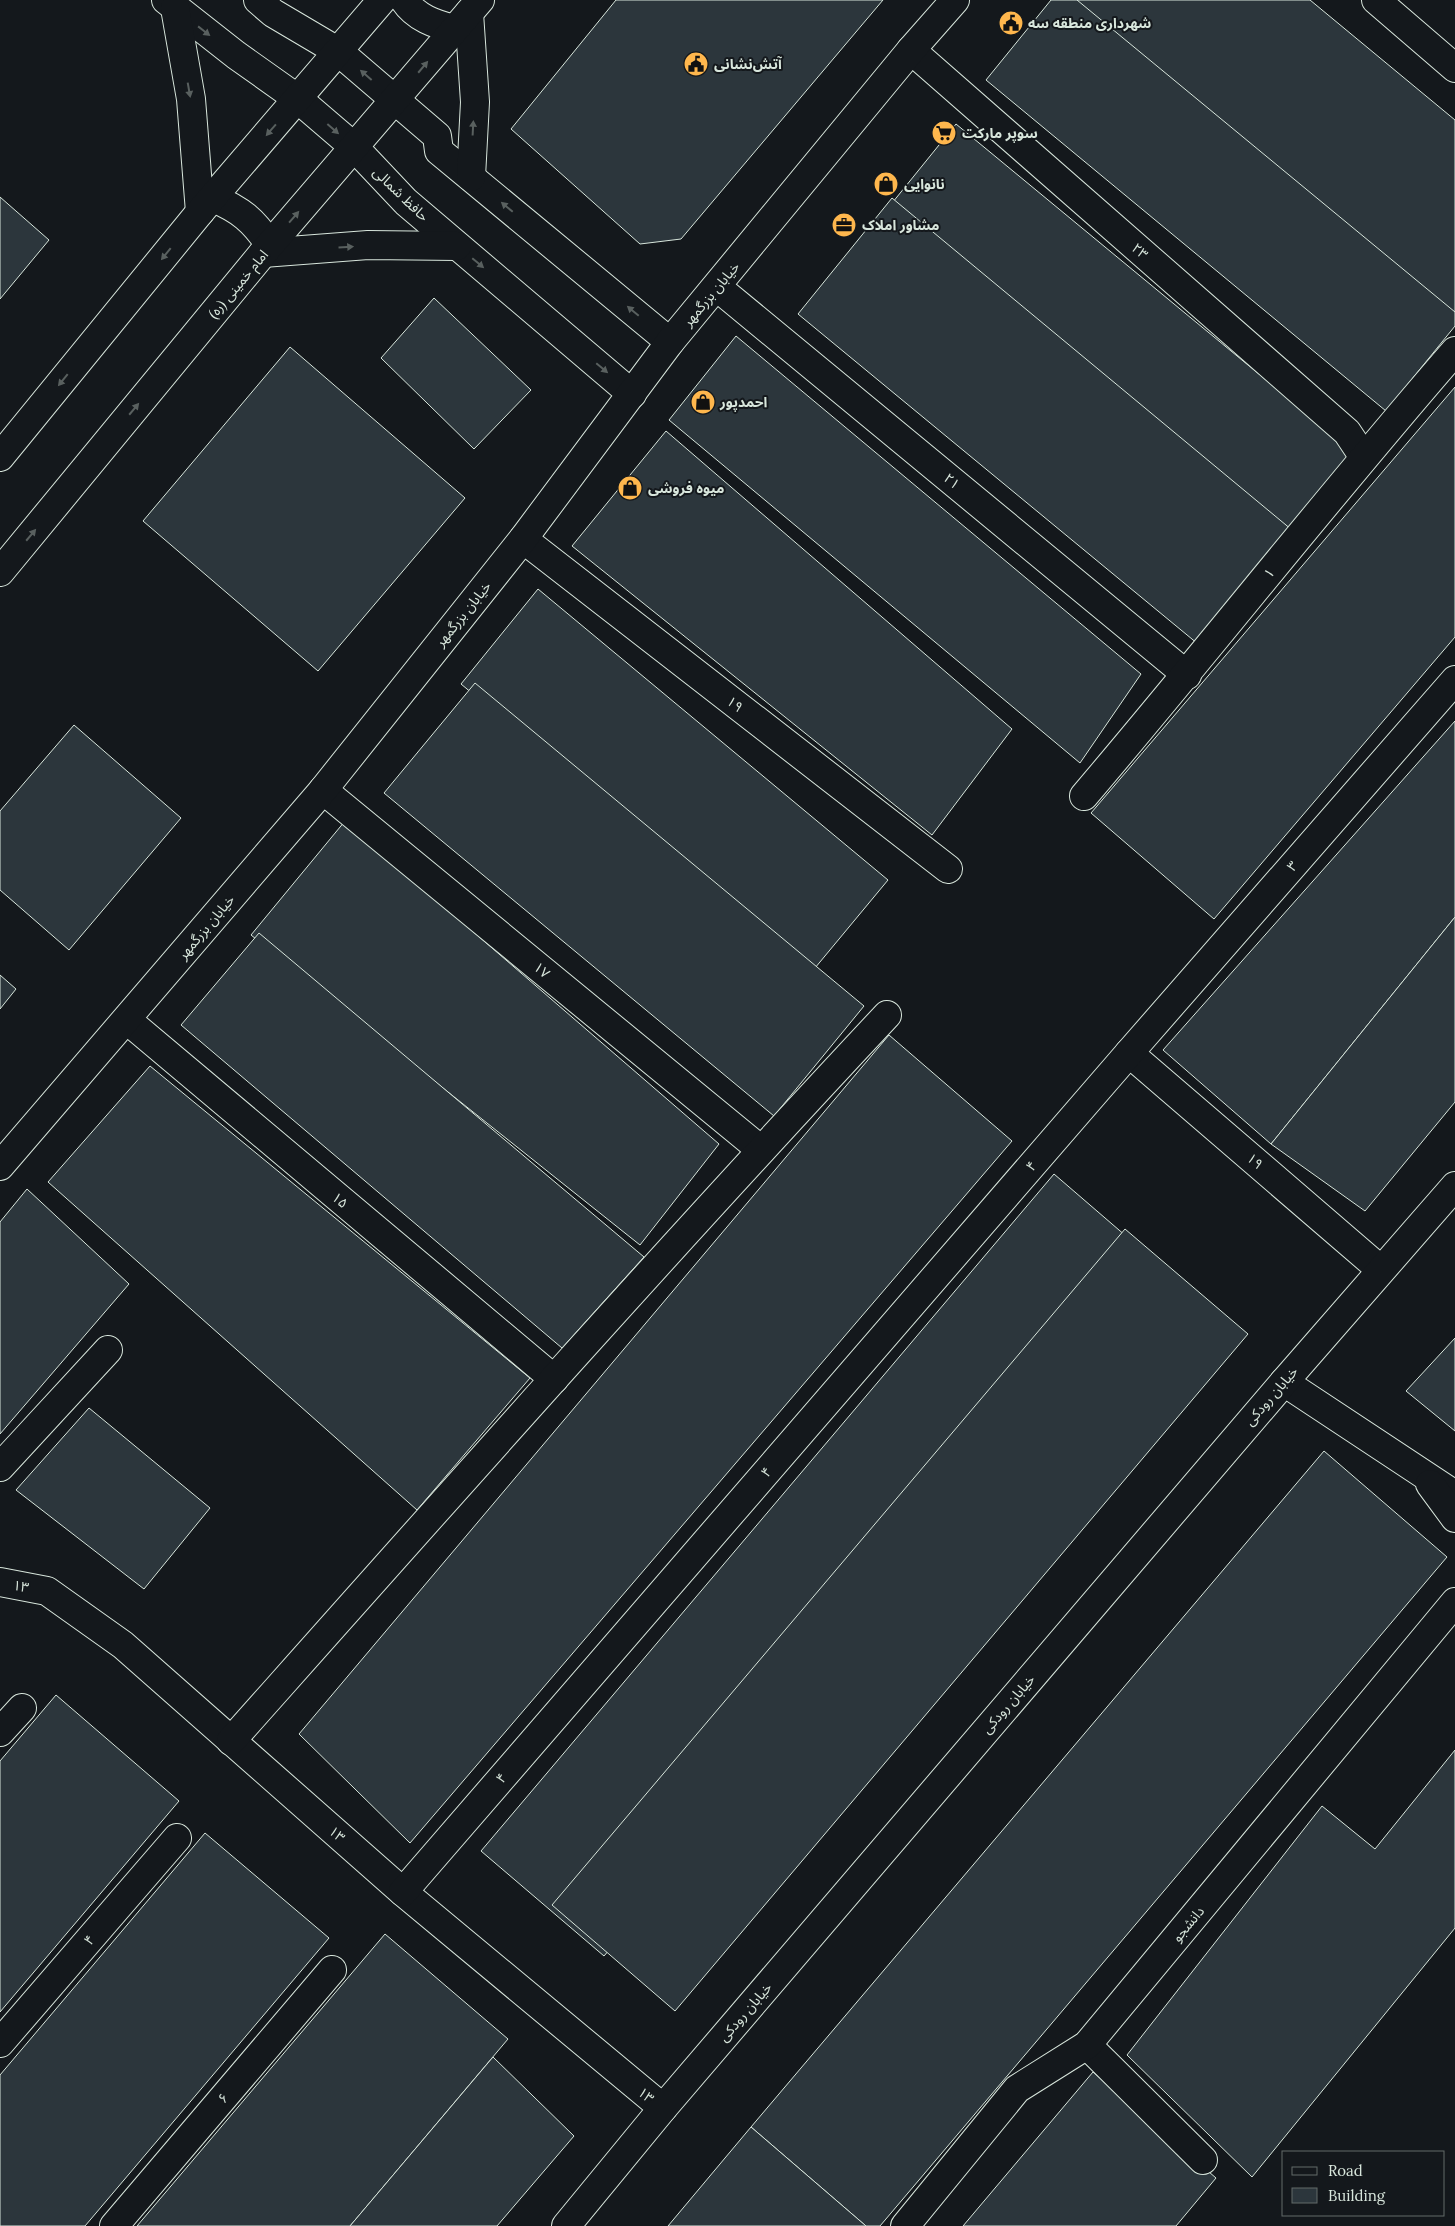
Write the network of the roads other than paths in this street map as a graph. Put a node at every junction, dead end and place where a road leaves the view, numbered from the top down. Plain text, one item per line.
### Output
1 (258, 0) edge
2 (382, 0) edge
3 (404, 0) edge
4 (956, 0) edge
5 (1376, 0) edge
6 (171, 4) edge
7 (468, 14) edge
8 (911, 50) junction
9 (339, 52) junction
10 (1451, 56) edge
11 (298, 99) junction
12 (395, 100) junction
13 (354, 147) junction
14 (471, 177) junction
15 (206, 205) junction
16 (457, 246) junction
17 (266, 249) junction
18 (718, 286) junction
19 (670, 342) junction
20 (1455, 351) edge
21 (632, 394) junction
22 (1363, 456) junction
23 (0, 457) edge
24 (522, 539) junction
25 (0, 572) edge
26 (1187, 675) junction
27 (1455, 680) edge
28 (322, 790) junction
29 (1084, 796) dead end
30 (948, 869) dead end
31 (886, 1015) dead end
32 (127, 1020) junction
33 (1129, 1053) junction
34 (761, 1150) junction
35 (0, 1166) edge
36 (1455, 1186) edge
37 (1380, 1270) junction
38 (108, 1350) dead end
39 (554, 1379) junction
40 (1284, 1382) junction
41 (0, 1467) edge
42 (1424, 1476) junction
43 (1455, 1495) edge
44 (1455, 1518) edge
45 (0, 1582) edge
46 (1455, 1602) edge
47 (22, 1708) dead end
48 (0, 1732) edge
49 (231, 1741) junction
50 (177, 1838) dead end
51 (402, 1892) junction
52 (332, 1970) dead end
53 (0, 2043) edge
54 (1087, 2045) junction
55 (663, 2108) junction
56 (1204, 2160) dead end
57 (114, 2226) edge
58 (566, 2226) edge
59 (905, 2226) edge

1 - 9 street
2 - 9 street
3 - 7 street
4 - 8 street, خیابان بزرگمهر
5 - 10 street
6 -> 11 street, حافظ شمالی
6 -> 15 street
12 -> 7 street, امام خمینی (ره)
14 -> 7 street
8 - 18 street, خیابان بزرگمهر
8 - 22 street, ۲۳
9 - 11 street
12 -> 9 street
11 -> 13 street, حافظ شمالی
11 -> 15 street
12 - 13 street, امام خمینی (ره)
12 - 14 street
13 - 16 street, حافظ شمالی
17 -> 13 street, امام خمینی (ره)
19 -> 14 street
15 - 17 street
15 -> 23 street
17 -> 16 street
16 -> 21 street, حافظ شمالی
25 -> 17 street, امام خمینی (ره)
18 - 19 street, خیابان بزرگمهر
18 - 26 street, ۲۱
19 - 21 street, خیابان بزرگمهر
20 - 22 street, ۱
21 - 24 street, خیابان بزرگمهر
22 - 26 street, ۱
24 - 28 street, خیابان بزرگمهر
24 - 30 street, ۱۹
26 - 29 street, ۱
27 - 33 street, ۳
28 - 32 street, خیابان بزرگمهر
28 - 34 street, ۱۷
31 - 34 street
32 - 35 street, خیابان بزرگمهر
32 - 39 street, ۱۵
33 - 37 street, ۱۹
33 - 51 street, ۴
34 - 39 street
36 - 37 street, خیابان رودکی
37 - 40 street, خیابان رودکی
38 - 41 street
39 - 49 street
40 - 42 street
40 - 55 street, خیابان رودکی
42 - 43 street
42 - 44 street
45 - 49 street, ۱۳
46 - 54 street, دانشجو
47 - 48 street
49 - 51 street, ۱۳
50 - 53 street, ۴
51 - 55 street, ۱۳
52 - 57 street, ۶
54 - 56 street
54 - 59 street, دانشجو
55 - 58 street, خیابان رودکی

